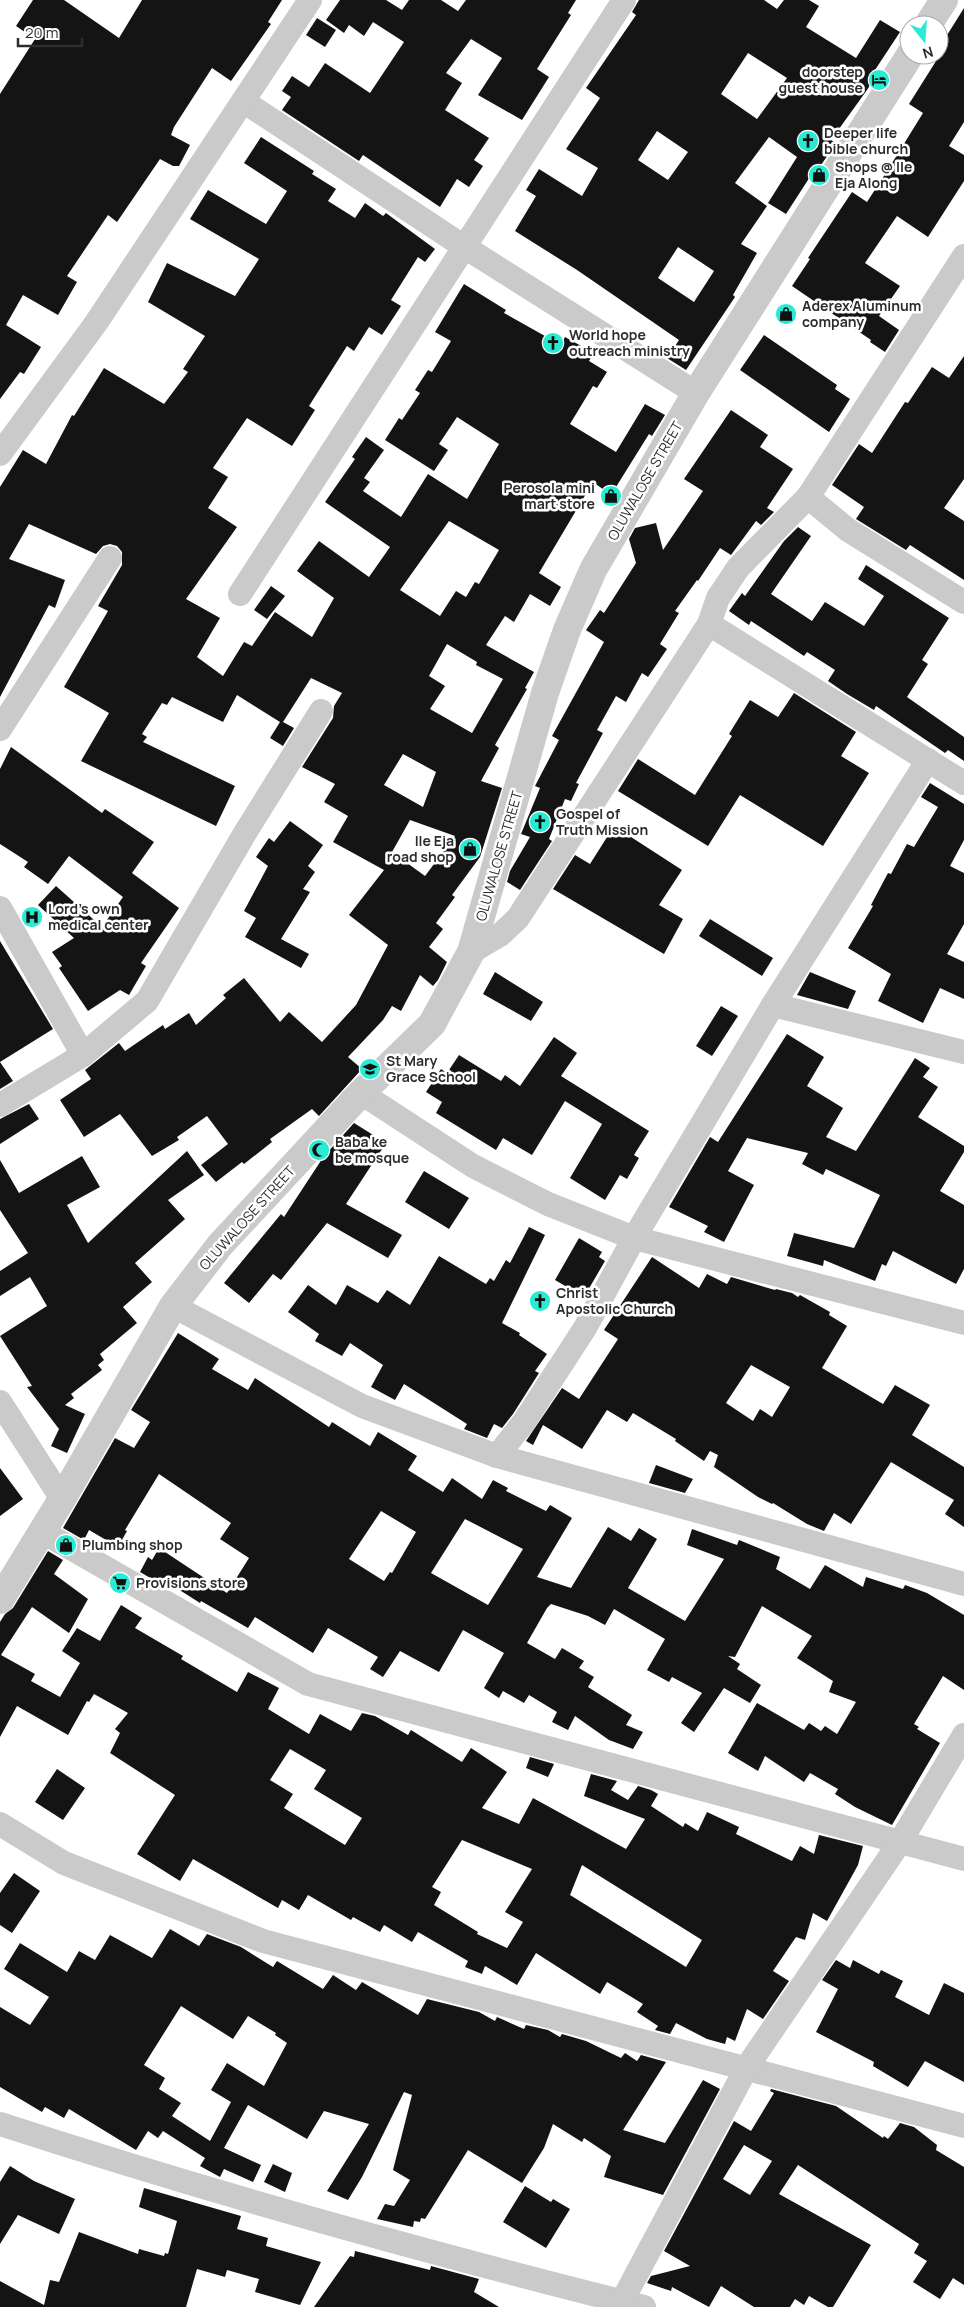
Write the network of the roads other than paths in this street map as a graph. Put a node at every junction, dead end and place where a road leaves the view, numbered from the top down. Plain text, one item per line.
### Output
1 (310, 0) edge
2 (624, 0) edge
3 (944, 0) edge
4 (934, 15) edge
5 (904, 65) edge
6 (243, 101) junction
7 (463, 246) junction
8 (964, 256) edge
9 (696, 394) junction
10 (0, 454) edge
11 (808, 497) junction
12 (110, 558) dead end
13 (240, 594) dead end
14 (964, 602) edge
15 (708, 624) junction
16 (321, 711) dead end
17 (0, 729) edge
18 (928, 760) junction
19 (964, 783) edge
20 (0, 908) edge
21 (471, 952) junction
22 (773, 1005) junction
23 (964, 1052) edge
24 (83, 1055) junction
25 (362, 1093) junction
26 (0, 1105) edge
27 (634, 1238) junction
28 (173, 1306) junction
29 (964, 1323) edge
30 (0, 1402) edge
31 (497, 1456) junction
32 (62, 1499) junction
33 (41, 1531) junction
34 (964, 1584) edge
35 (0, 1600) edge
36 (964, 1735) edge
37 (0, 1824) edge
38 (900, 1842) junction
39 (964, 1859) edge
40 (747, 2067) junction
41 (0, 2124) edge
42 (964, 2126) edge
43 (620, 2304) edge
44 (644, 2307) edge

1 - 6 street
2 - 7 street
3 - 4 street
5 - 9 street, OLUWALOSE STREET
6 - 7 street
6 - 10 street
7 - 9 street
7 - 13 street
8 - 11 street
9 - 21 street, OLUWALOSE STREET
11 - 14 street
11 - 15 street
12 - 17 street
15 - 18 street
15 - 21 street
16 - 24 street
18 - 19 street
18 - 22 street
20 - 24 street
21 - 25 street, OLUWALOSE STREET
22 - 23 street
22 - 27 street
24 - 26 street
25 - 27 street
25 - 28 street, OLUWALOSE STREET
27 - 29 street
27 - 31 street
28 - 31 street
28 - 32 street, OLUWALOSE STREET
30 - 32 street
31 - 34 street
32 - 33 street, OLUWALOSE STREET
33 - 35 street, OLUWALOSE STREET
33 - 38 street
36 - 38 street
37 - 40 street
38 - 39 street
38 - 40 street
40 - 42 street
40 - 43 street
41 - 43 street
43 - 44 street

